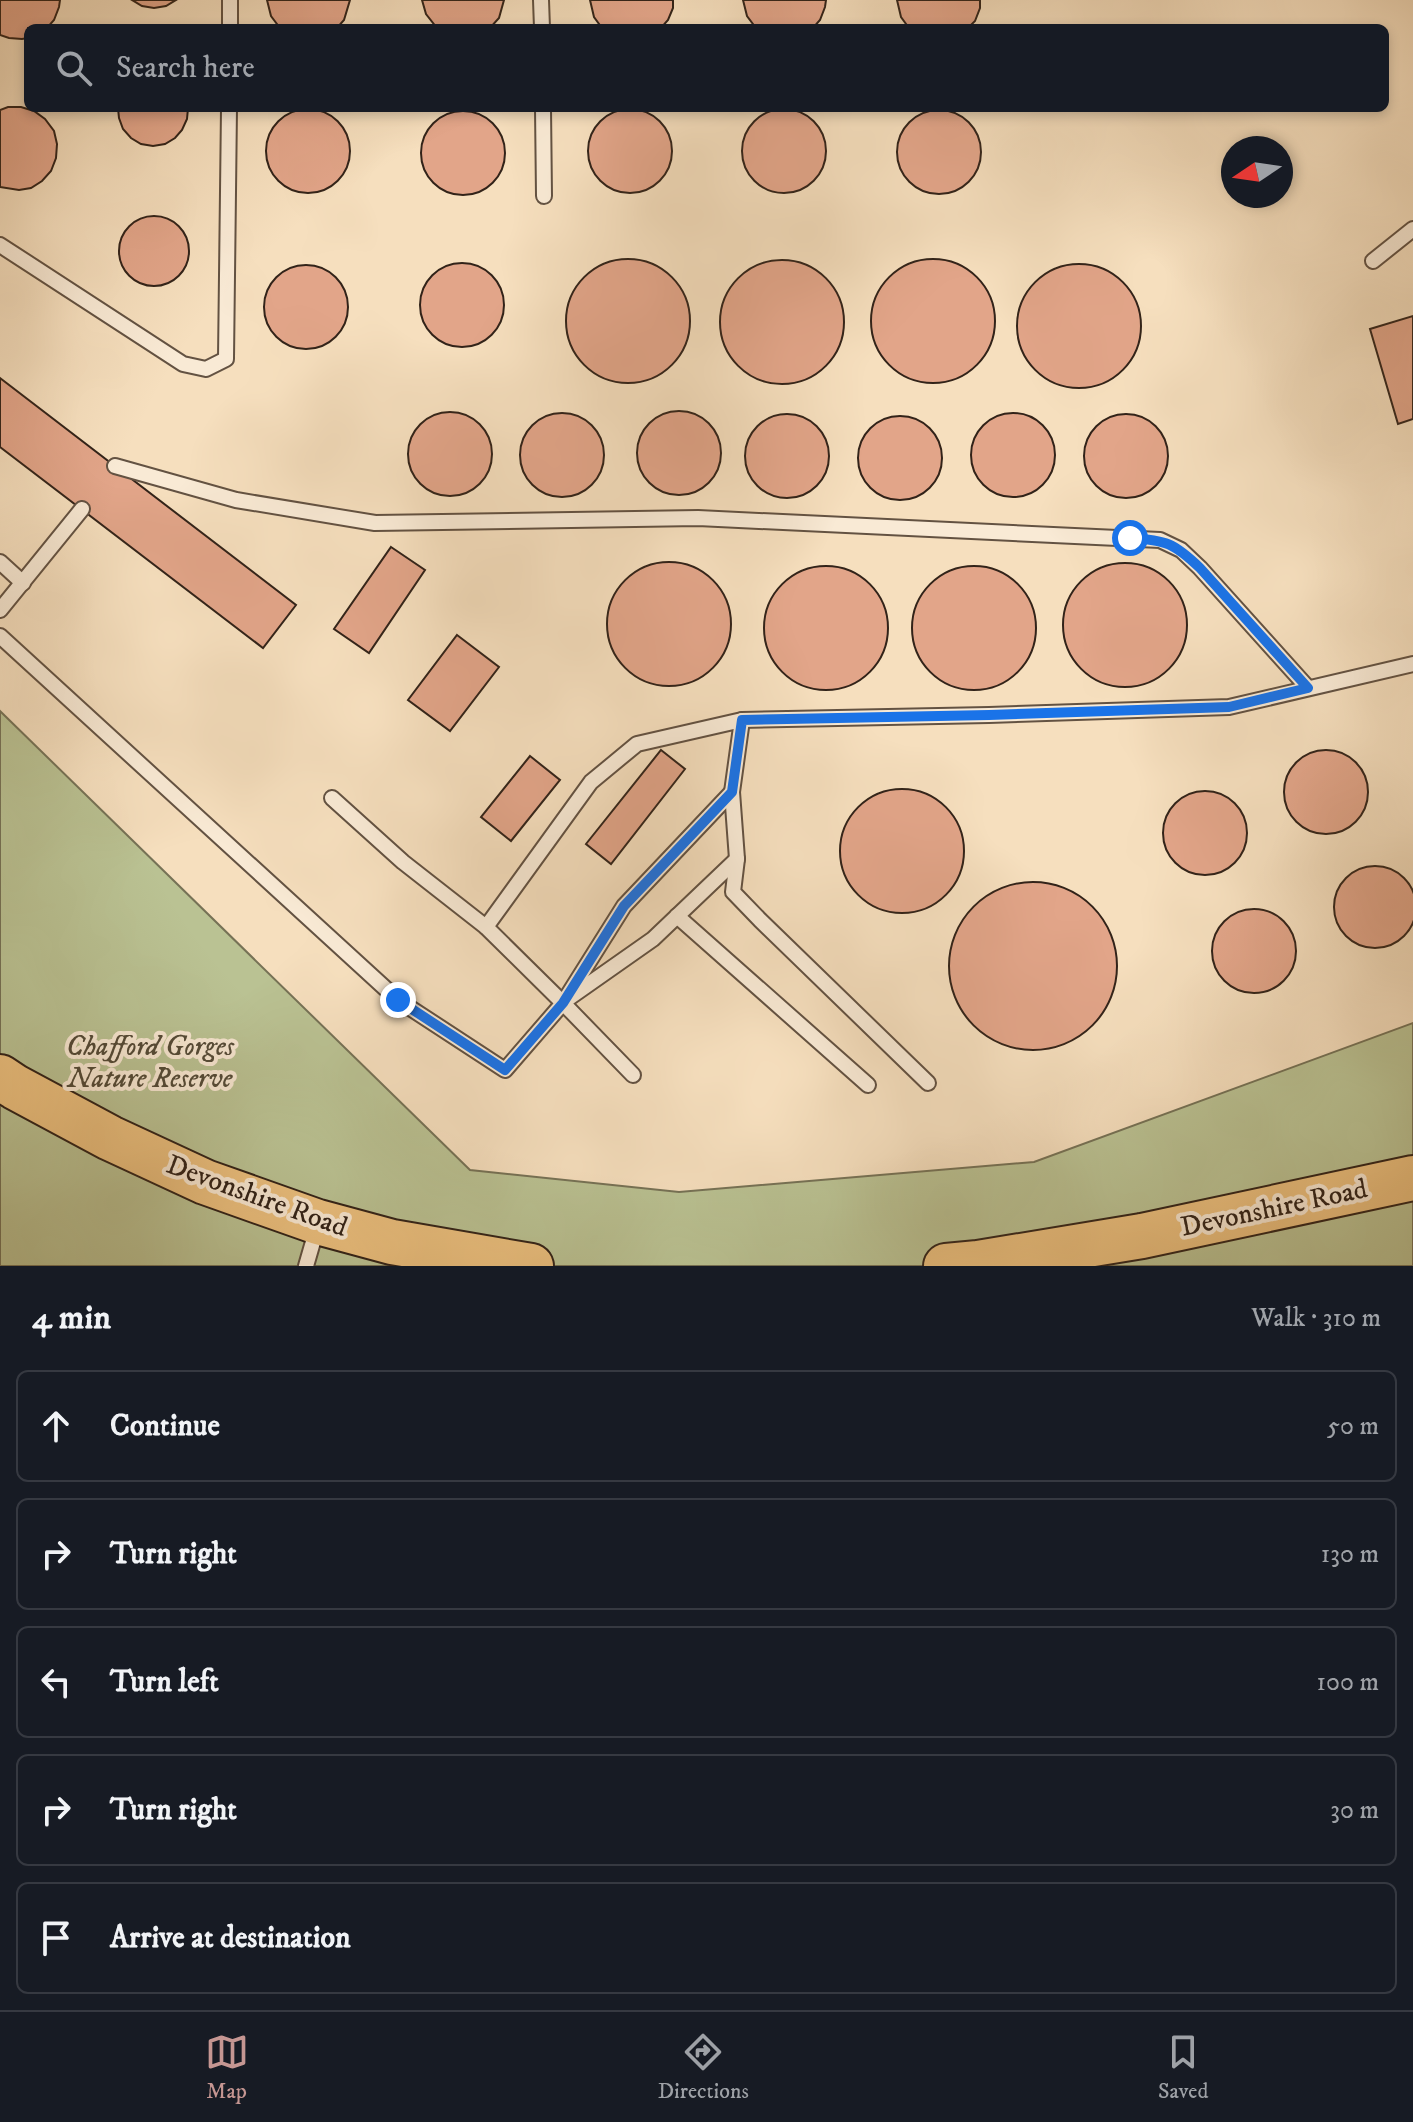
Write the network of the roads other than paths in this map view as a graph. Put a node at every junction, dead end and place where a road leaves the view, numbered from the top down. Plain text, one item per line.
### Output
1 (230, 0) edge
2 (541, 0) edge
3 (230, 24) edge
4 (542, 24) edge
5 (229, 112) edge
6 (543, 112) edge
7 (544, 196) dead end
8 (1413, 229) edge
9 (0, 245) edge
10 (1373, 261) dead end
11 (115, 466) dead end
12 (82, 509) dead end
13 (0, 562) edge
14 (23, 583) junction
15 (0, 610) edge
16 (0, 636) edge
17 (1413, 664) edge
18 (1308, 688) junction
19 (742, 720) junction
20 (732, 792) junction
21 (332, 798) dead end
22 (737, 859) junction
23 (677, 916) junction
24 (486, 927) junction
25 (563, 1003) junction
26 (633, 1075) dead end
27 (0, 1077) edge
28 (928, 1083) dead end
29 (868, 1085) dead end
30 (1413, 1178) edge
31 (318, 1222) junction
32 (306, 1266) edge
33 (531, 1266) edge
34 (946, 1266) edge

1 - 3 lane
2 - 4 lane
5 - 9 lane
6 - 7 lane
8 - 10 lane
11 - 18 lane
12 - 14 lane
13 - 14 lane
14 - 15 lane
16 - 25 lane
17 - 18 lane
18 - 19 lane
19 - 20 lane
19 - 24 lane
20 - 22 lane
20 - 25 lane
21 - 24 lane
22 - 23 lane
22 - 28 lane
23 - 25 lane
23 - 29 lane
24 - 25 lane
25 - 26 lane
27 - 31 main road, Devonshire Road
30 - 34 main road, Devonshire Road
31 - 32 lane
31 - 33 main road, Devonshire Road

